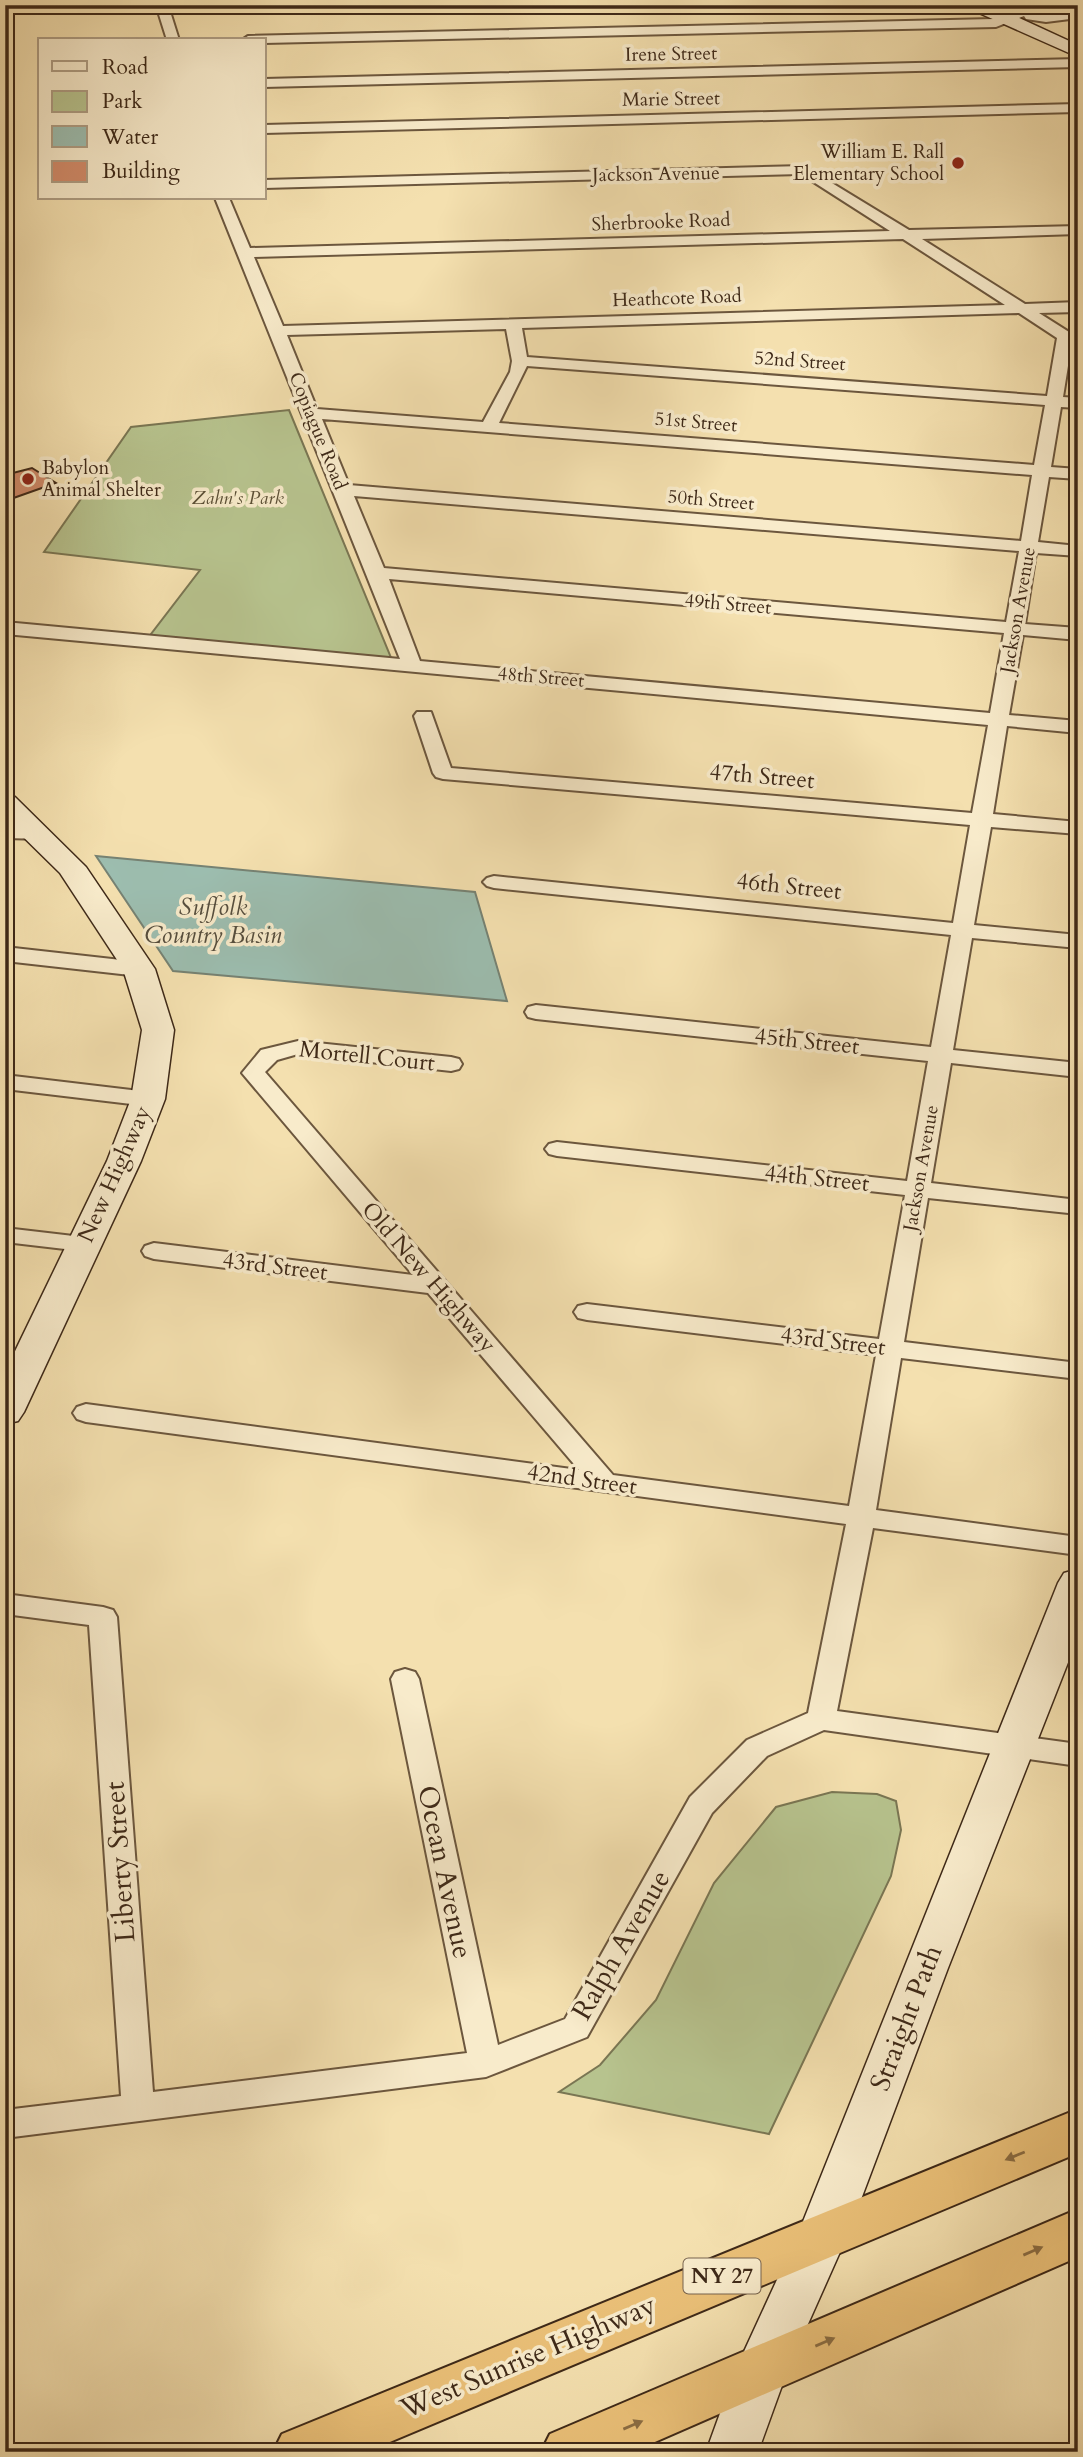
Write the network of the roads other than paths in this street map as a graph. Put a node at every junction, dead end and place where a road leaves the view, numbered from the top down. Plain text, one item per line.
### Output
1 (162, 5) edge
2 (976, 5) edge
3 (1048, 5) edge
4 (1008, 13) edge
5 (1078, 14) edge
6 (172, 38) edge
7 (266, 40) edge
8 (1078, 41) edge
9 (1078, 52) edge
10 (1078, 63) edge
11 (266, 83) edge
12 (1078, 108) edge
13 (266, 129) edge
14 (266, 184) edge
15 (223, 200) edge
16 (1078, 230) edge
17 (905, 235) junction
18 (246, 253) junction
19 (1078, 307) edge
20 (1024, 309) junction
21 (513, 324) junction
22 (277, 331) junction
23 (1071, 337) edge
24 (520, 361) junction
25 (1054, 401) junction
26 (1078, 403) edge
27 (311, 412) junction
28 (489, 427) junction
29 (1042, 472) junction
30 (1078, 474) edge
31 (342, 489) junction
32 (1028, 547) junction
33 (1078, 551) edge
34 (377, 573) junction
35 (5, 628) edge
36 (1014, 629) junction
37 (1078, 634) edge
38 (412, 665) junction
39 (424, 716) dead end
40 (999, 720) junction
41 (1078, 727) edge
42 (5, 803) edge
43 (982, 819) junction
44 (1078, 828) edge
45 (5, 832) edge
46 (36, 835) junction
47 (494, 882) dead end
48 (962, 930) junction
49 (1078, 942) edge
50 (5, 954) edge
51 (139, 969) junction
52 (536, 1012) dead end
53 (940, 1055) junction
54 (451, 1065) dead end
55 (1078, 1070) edge
56 (253, 1073) joint
57 (5, 1083) edge
58 (148, 1098) junction
59 (557, 1149) dead end
60 (918, 1189) junction
61 (1078, 1207) edge
62 (5, 1235) edge
63 (82, 1244) junction
64 (154, 1251) dead end
65 (437, 1286) junction
66 (587, 1312) dead end
67 (890, 1348) junction
68 (1078, 1371) edge
69 (6, 1407) edge
70 (86, 1413) dead end
71 (604, 1482) junction
72 (861, 1517) junction
73 (1078, 1546) edge
74 (1078, 1583) edge
75 (5, 1604) edge
76 (405, 1679) dead end
77 (821, 1719) junction
78 (1015, 1746) junction
79 (1078, 1755) edge
80 (486, 2064) junction
81 (138, 2108) junction
82 (5, 2124) edge
83 (1078, 2130) edge
84 (1078, 2232) edge
85 (824, 2234) junction
86 (762, 2369) junction
87 (302, 2452) edge
88 (570, 2452) edge
89 (732, 2452) edge

1 - 6 street
2 - 4 main road
3 - 4 street
4 - 5 street
4 - 7 street
4 - 8 main road
4 - 9 main road
10 - 11 street, Irene Street
12 - 13 street, Marie Street
14 - 17 street, Jackson Avenue
15 - 18 street, Copiague Road
16 - 17 street, Sherbrooke Road
17 - 18 street, Sherbrooke Road
17 - 20 street, Jackson Avenue
18 - 22 street, Copiague Road
19 - 20 street, Heathcote Road
20 - 21 street, Heathcote Road
20 - 23 street, Jackson Avenue
21 - 22 street, Heathcote Road
21 - 24 street
22 - 27 street, Copiague Road
23 - 25 street, Jackson Avenue
24 - 25 street, 52nd Street
24 - 28 street
25 - 26 street, 52nd Street
25 - 29 street, Jackson Avenue
27 - 28 street, 51st Street
27 - 31 street, Copiague Road
28 - 29 street, 51st Street
29 - 30 street, 51st Street
29 - 32 street, Jackson Avenue
31 - 32 street, 50th Street
31 - 34 street, Copiague Road
32 - 33 street, 50th Street
32 - 36 street, Jackson Avenue
34 - 36 street, 49th Street
34 - 38 street, Copiague Road
35 - 38 street, 48th Street
36 - 37 street, 49th Street
36 - 40 street, Jackson Avenue
38 - 40 street, 48th Street
39 - 43 street, 47th Street
40 - 41 street, 48th Street
40 - 43 street, Jackson Avenue
42 - 46 main road, New Highway
43 - 44 street, 47th Street
43 - 48 street, Jackson Avenue
45 - 46 street
46 - 51 main road, New Highway
47 - 48 street, 46th Street
48 - 49 street, 46th Street
48 - 53 street, Jackson Avenue
50 - 51 street
51 - 58 main road, New Highway
52 - 53 street, 45th Street
53 - 55 street, 45th Street
53 - 60 street, Jackson Avenue
54 - 56 street, Mortell Court
56 - 65 street, Old New Highway
57 - 58 street
58 - 63 main road, New Highway
59 - 60 street, 44th Street
60 - 61 street, 44th Street
60 - 67 street, Jackson Avenue
62 - 63 street
63 - 69 main road, New Highway
64 - 65 street, 43rd Street
65 - 71 street, Old New Highway
66 - 67 street, 43rd Street
67 - 68 street, 43rd Street
67 - 72 street, Jackson Avenue
70 - 71 street, 42nd Street
71 - 72 street, 42nd Street
72 - 73 street, 42nd Street
72 - 77 street, Jackson Avenue
74 - 78 main road, Straight Path
75 - 81 street, Liberty Street
76 - 80 street, Ocean Avenue
77 - 78 street
77 - 80 street, Ralph Avenue
78 - 79 street
78 - 85 main road, Straight Path
80 - 81 street, Ralph Avenue
81 - 82 street, Ralph Avenue
83 -> 85 highway, West Sunrise Highway / NY 27
86 -> 84 highway
85 - 86 main road, Straight Path
85 - 87 highway, West Sunrise Highway / NY 27
88 -> 86 highway
86 - 89 main road, Straight Path

